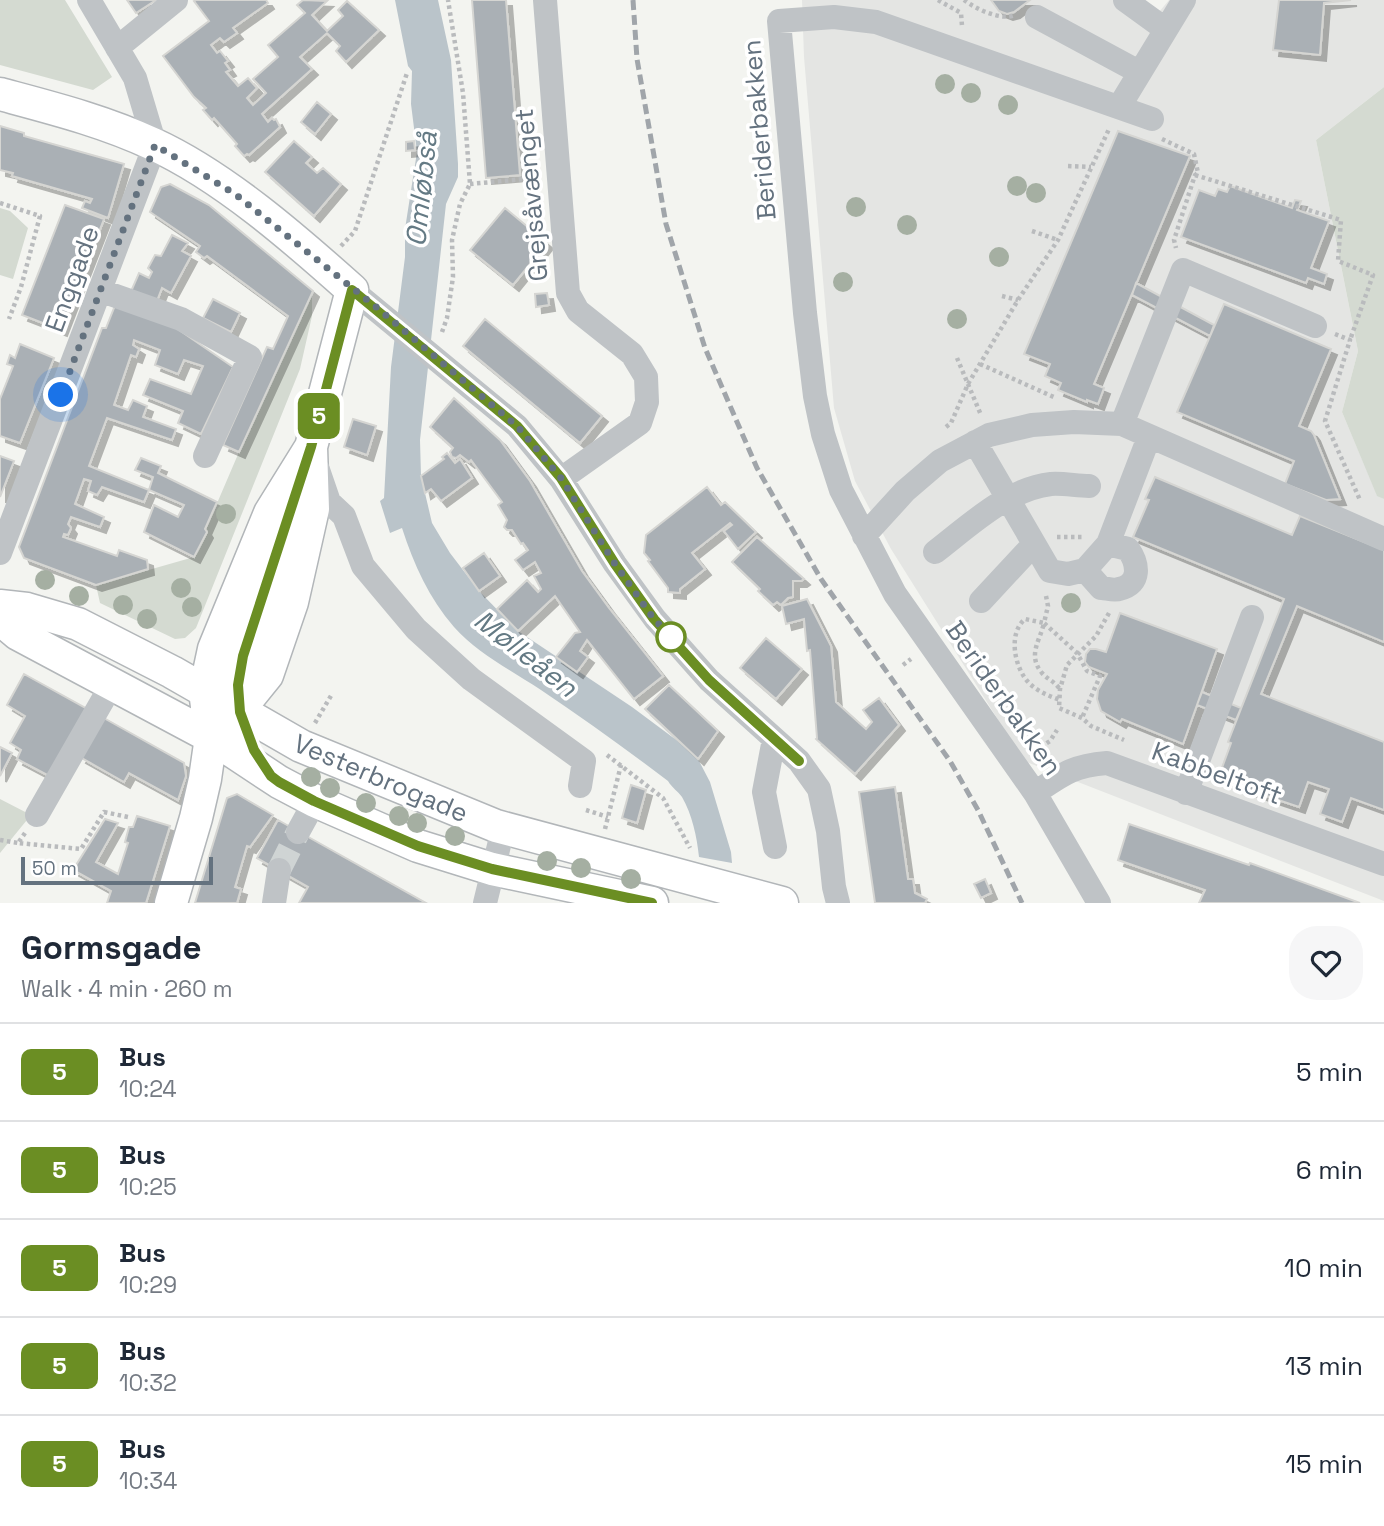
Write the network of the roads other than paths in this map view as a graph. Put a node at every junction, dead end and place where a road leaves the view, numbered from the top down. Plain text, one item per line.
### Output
1 (89, 0) edge
2 (176, 0) edge
3 (545, 0) edge
4 (1125, 0) edge
5 (1184, 0) edge
6 (778, 11) edge
7 (1026, 16) road end
8 (1165, 29) junction
9 (117, 48) junction
10 (1139, 72) junction
11 (0, 94) edge
12 (1114, 117) junction
13 (1156, 128) road end
14 (155, 145) junction
15 (99, 290) junction
16 (352, 290) junction
17 (1315, 326) road end
18 (1122, 424) junction
19 (1149, 437) junction
20 (982, 438) junction
21 (311, 447) junction
22 (205, 456) dead end
23 (561, 478) junction
24 (1089, 486) dead end
25 (1008, 499) junction
26 (864, 536) junction
27 (1380, 537) edge
28 (1108, 544) junction
29 (1033, 545) junction
30 (0, 552) edge
31 (935, 552) dead end
32 (1085, 570) junction
33 (981, 601) dead end
34 (0, 606) edge
35 (1252, 617) dead end
36 (0, 619) edge
37 (112, 684) junction
38 (205, 691) junction
39 (240, 712) junction
40 (211, 737) junction
41 (774, 739) junction
42 (271, 776) junction
43 (580, 786) dead end
44 (1035, 793) junction
45 (1186, 793) junction
46 (314, 801) junction
47 (37, 815) road end
48 (503, 829) junction
49 (298, 832) tunnel mouth
50 (775, 847) dead end
51 (1384, 864) edge
52 (492, 869) junction
53 (279, 870) tunnel mouth
54 (1100, 900) edge
55 (171, 903) edge
56 (274, 903) edge
57 (485, 903) edge
58 (652, 903) edge
59 (782, 903) edge
60 (838, 903) edge

1 - 9 street
2 - 9 street
3 - 23 street, Grejsåvænget
4 - 8 street
5 - 8 street
6 - 12 street, Beriderbakken
6 - 26 street, Beriderbakken
7 - 10 street
8 - 10 street
9 - 14 street
10 - 12 street
11 - 14 main road
12 - 13 street, Beriderbakken
14 - 15 street, Enggade
14 - 16 main road
15 - 22 street
15 - 30 street, Enggade
16 - 21 main road
16 - 23 street
17 - 18 street
18 - 19 street
18 - 20 street
19 - 27 street
19 - 28 street
20 - 25 street
20 - 26 street
21 - 38 main road
21 - 39 main road
21 - 43 street
23 - 41 street
24 - 25 street
25 - 29 street
25 - 31 street
26 - 44 street, Beriderbakken
28 - 32 street
28 - 32 street
29 - 32 street
29 - 33 street
34 - 38 main road, Vesterbrogade
35 - 45 street
36 - 37 main road, Vesterbrogade
37 - 40 main road, Vesterbrogade
37 - 47 street
38 - 39 main road, Vesterbrogade
38 - 40 main road
39 - 40 main road
39 - 42 main road
39 - 48 main road, Vesterbrogade
40 - 42 main road, Vesterbrogade
40 - 55 main road
41 - 50 street
41 - 60 street
42 - 46 main road, Vesterbrogade
44 - 45 street, Kabbeltoft
44 - 54 street, Beriderbakken
45 - 51 street, Kabbeltoft
46 - 49 street
46 - 52 main road, Vesterbrogade
48 - 52 street
48 - 59 main road, Vesterbrogade
52 - 57 street
52 - 58 main road, Vesterbrogade
53 - 56 street

